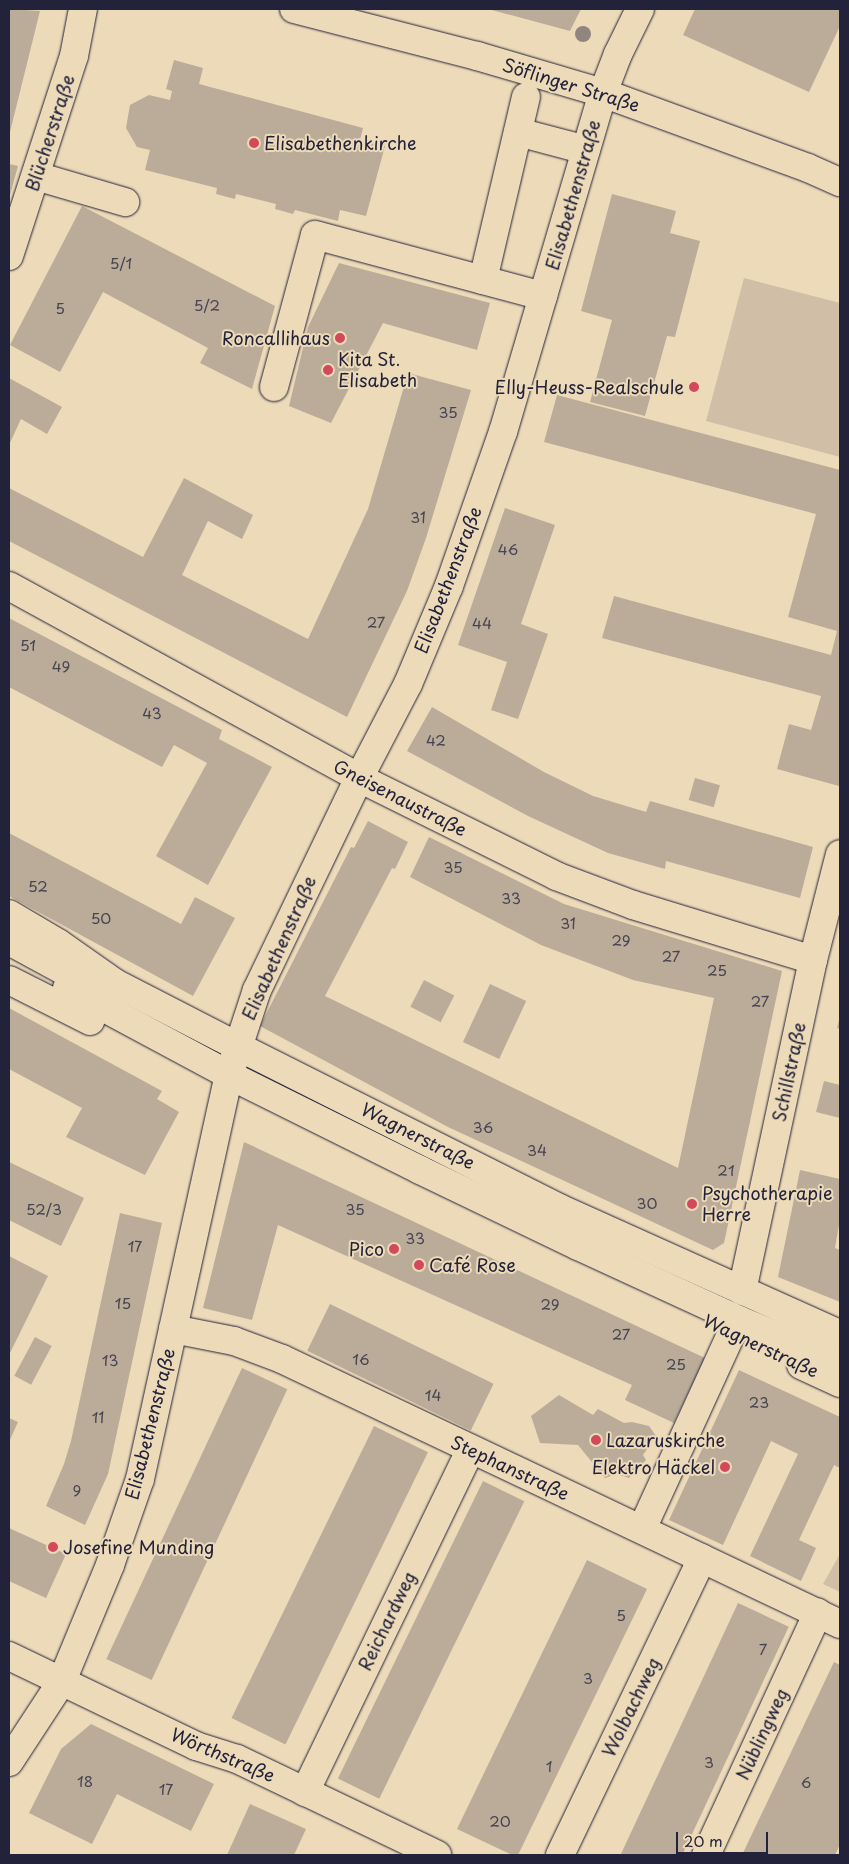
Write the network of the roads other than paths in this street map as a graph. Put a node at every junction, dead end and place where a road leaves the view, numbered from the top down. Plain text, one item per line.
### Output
1 (83, 9) edge
2 (294, 9) edge
3 (640, 9) edge
4 (603, 93) junction
5 (526, 97) dead end
6 (518, 132) junction
7 (586, 150) junction
8 (36, 176) junction
9 (840, 182) edge
10 (125, 202) dead end
11 (9, 256) edge
12 (483, 280) junction
13 (543, 296) junction
14 (274, 387) dead end
15 (9, 586) edge
16 (359, 778) junction
17 (840, 854) edge
18 (9, 914) edge
19 (9, 941) edge
20 (9, 956) edge
21 (813, 960) junction
22 (9, 980) edge
23 (231, 1069) junction
24 (742, 1291) junction
25 (173, 1329) junction
26 (732, 1332) junction
27 (840, 1334) edge
28 (840, 1348) edge
29 (840, 1362) edge
30 (840, 1383) edge
31 (470, 1450) junction
32 (642, 1529) junction
33 (702, 1558) junction
34 (829, 1619) edge
35 (9, 1656) edge
36 (62, 1681) junction
37 (9, 1762) edge
38 (305, 1792) junction
39 (437, 1855) edge
40 (560, 1855) edge
41 (706, 1855) edge

1 - 8 street, Blücherstraße
2 - 4 street, Söflinger Straße
3 - 4 street, Elisabethenstraße
4 - 7 street, Elisabethenstraße
4 - 9 street, Söflinger Straße
5 - 6 street
6 - 7 street
6 - 12 street
7 - 13 street, Elisabethenstraße
8 - 10 street
8 - 11 street, Blücherstraße
12 - 13 street
12 - 14 street
13 - 16 street, Elisabethenstraße
15 - 16 street, Gneisenaustraße
16 - 21 street, Gneisenaustraße
16 - 23 street, Elisabethenstraße
17 - 21 street, Schillstraße
18 - 23 street, Wagnerstraße
19 - 23 street
20 - 23 street
21 - 24 street, Schillstraße
22 - 23 street, Wagnerstraße
23 - 24 street, Wagnerstraße
23 - 25 street, Elisabethenstraße
23 - 26 street, Wagnerstraße
23 - 28 street
23 - 29 street
24 - 27 street, Wagnerstraße
25 - 31 street, Stephanstraße
25 - 36 street, Elisabethenstraße
26 - 30 street, Wagnerstraße
26 - 32 street
31 - 32 street, Stephanstraße
31 - 38 street, Reichardweg
32 - 33 street, Stephanstraße
33 - 34 street, Stephanstraße
33 - 40 street, Wolbachweg
34 - 41 street, Nüblingweg
35 - 36 street, Wörthstraße
36 - 37 street, Elisabethenstraße
36 - 38 street, Wörthstraße
38 - 39 street, Wörthstraße

